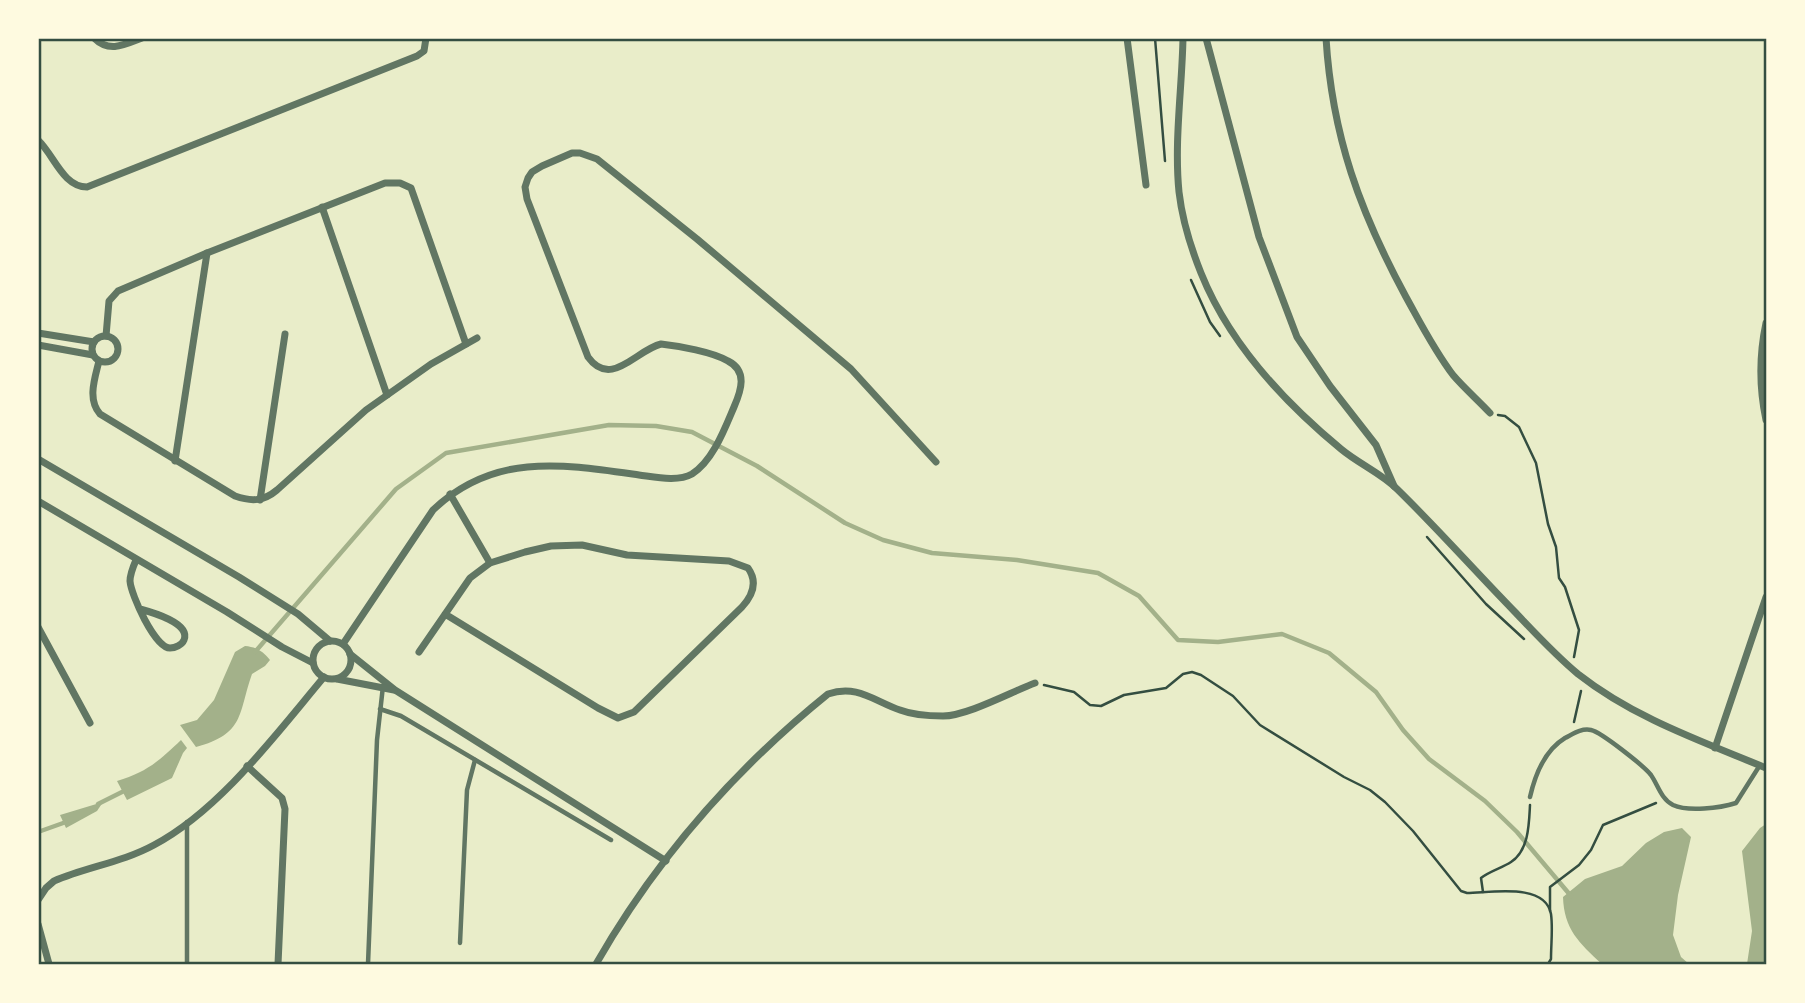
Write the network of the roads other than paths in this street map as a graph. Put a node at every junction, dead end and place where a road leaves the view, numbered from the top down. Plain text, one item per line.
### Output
1 (94, 38) edge
2 (142, 38) edge
3 (426, 38) edge
4 (1127, 38) edge
5 (1183, 38) edge
6 (1206, 38) edge
7 (1326, 38) edge
8 (38, 140) edge
9 (1146, 185) dead end
10 (322, 207) junction
11 (206, 253) junction
12 (1766, 323) edge
13 (38, 332) edge
14 (285, 334) dead end
15 (106, 336) junction
16 (477, 338) dead end
17 (94, 342) junction
18 (466, 344) junction
19 (38, 345) edge
20 (96, 358) junction
21 (387, 395) junction
22 (1490, 413) road end
23 (1766, 420) edge
24 (38, 459) edge
25 (175, 461) junction
26 (936, 462) dead end
27 (1394, 487) junction
28 (450, 494) junction
29 (260, 500) junction
30 (38, 501) edge
31 (136, 560) junction
32 (491, 564) junction
33 (1766, 597) edge
34 (139, 609) junction
35 (445, 614) junction
36 (38, 626) edge
37 (330, 641) junction
38 (343, 644) junction
39 (419, 652) dead end
40 (350, 654) junction
41 (313, 663) junction
42 (324, 677) junction
43 (336, 679) junction
44 (1035, 683) road end
45 (383, 684) junction
46 (380, 709) junction
47 (90, 723) dead end
48 (1715, 747) junction
49 (475, 760) junction
50 (247, 766) junction
51 (1763, 766) edge
52 (1530, 797) road end
53 (187, 822) junction
54 (611, 841) dead end
55 (666, 861) junction
56 (38, 900) edge
57 (38, 924) edge
58 (460, 943) dead end
59 (49, 964) edge
60 (187, 964) edge
61 (278, 964) edge
62 (368, 964) edge
63 (596, 964) edge

1 - 2 street
3 - 8 street
4 - 9 street
5 - 27 street
6 - 27 street
7 - 22 street
10 - 11 street
10 - 18 street
10 - 21 street
11 - 15 street
11 - 25 street
12 - 23 street
13 - 17 street
14 - 29 street
15 - 17 street
15 - 20 street
16 - 18 street
17 - 20 street
18 - 21 street
19 - 20 street
20 - 25 street
21 - 29 street
24 - 37 street
25 - 29 street
26 - 28 street
27 - 48 street
28 - 32 street
28 - 38 street
30 - 31 street
31 - 34 street
31 - 41 street
32 - 35 street
32 - 35 street
33 - 48 street
34 - 34 street
35 - 39 street
36 - 47 street
37 - 38 street
37 - 41 street
38 - 40 street
40 - 43 street
40 - 45 street
41 - 42 street
42 - 43 street
42 - 50 street
43 - 45 street
44 - 55 street
45 - 46 lane
45 - 55 street
46 - 49 lane
46 - 62 lane
48 - 51 street
49 - 54 lane
49 - 58 lane
50 - 53 street
50 - 61 street
51 - 52 lane
53 - 56 street
53 - 60 lane
55 - 63 street
57 - 59 street

